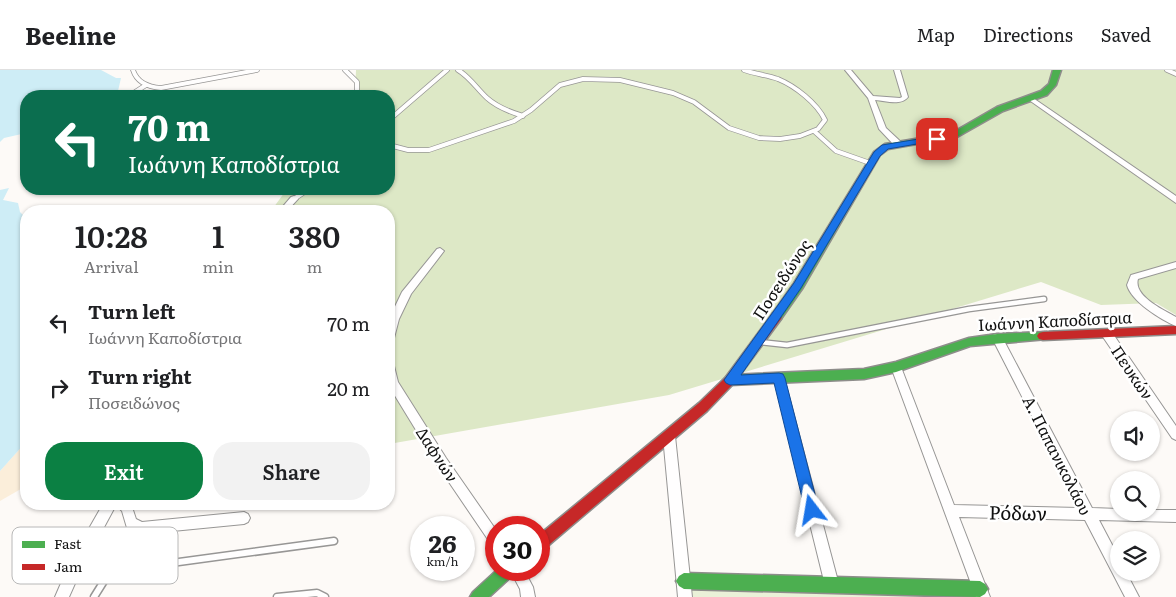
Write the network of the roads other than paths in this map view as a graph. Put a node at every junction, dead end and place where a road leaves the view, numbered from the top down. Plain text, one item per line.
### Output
1 (133, 70) edge
2 (227, 70) edge
3 (257, 70) edge
4 (345, 70) edge
5 (447, 70) edge
6 (458, 70) edge
7 (744, 70) edge
8 (848, 70) edge
9 (897, 70) edge
10 (1167, 70) edge
11 (1054, 71) edge
12 (231, 74) junction
13 (1176, 74) edge
14 (146, 85) junction
15 (138, 90) edge
16 (357, 90) edge
17 (871, 98) junction
18 (1031, 99) junction
19 (395, 115) edge
20 (523, 116) junction
21 (814, 131) junction
22 (898, 144) junction
23 (395, 147) edge
24 (870, 163) junction
25 (298, 195) edge
26 (300, 195) edge
27 (294, 199) junction
28 (1176, 200) edge
29 (288, 205) edge
30 (440, 251) dead end
31 (1176, 265) edge
32 (1044, 299) dead end
33 (395, 317) edge
34 (1176, 322) edge
35 (1176, 330) edge
36 (1107, 334) junction
37 (997, 338) junction
38 (760, 342) junction
39 (896, 367) junction
40 (779, 378) junction
41 (730, 380) junction
42 (395, 388) edge
43 (1176, 435) edge
44 (669, 436) junction
45 (107, 510) edge
46 (127, 510) edge
47 (951, 511) junction
48 (1088, 514) junction
49 (1176, 516) edge
50 (244, 518) dead end
51 (485, 524) edge
52 (97, 527) edge
53 (138, 527) edge
54 (152, 527) edge
55 (550, 535) edge
56 (334, 541) dead end
57 (1110, 555) edge
58 (178, 562) edge
59 (496, 581) edge
60 (523, 581) edge
61 (684, 581) junction
62 (1124, 581) edge
63 (68, 584) edge
64 (102, 584) edge
65 (832, 585) junction
66 (982, 593) edge
67 (62, 597) edge
68 (94, 597) edge
69 (277, 597) edge
70 (325, 597) edge
71 (478, 597) edge
72 (528, 597) edge
73 (685, 597) edge
74 (1132, 597) edge

1 - 14 lane
2 - 12 lane
3 - 12 lane
4 - 16 lane
5 - 19 lane
6 - 20 lane
7 - 21 lane
8 - 17 street
9 - 17 street
10 - 13 lane
11 - 18 street, Ποσειδώνος
12 - 14 lane
14 - 15 lane
17 - 22 street
18 - 22 street, Ποσειδώνος
18 - 28 street
20 - 21 lane
20 - 23 lane
21 - 24 lane
22 - 24 street, Ποσειδώνος
24 - 38 street, Ποσειδώνος
25 - 27 lane
26 - 27 lane
27 - 29 street
30 - 33 street
31 - 34 street
32 - 38 lane
35 - 36 street, Ιωάννη Καποδίστρια
36 - 37 street, Ιωάννη Καποδίστρια
36 - 43 street, Πευκών
37 - 39 street, Ιωάννη Καποδίστρια
37 - 48 street, Α. Παπανικολάου
38 - 41 street, Ποσειδώνος
39 - 40 street, Ιωάννη Καποδίστρια
39 - 47 street
40 - 41 street, Ιωάννη Καποδίστρια
40 - 65 street
41 - 44 street, Ποσειδώνος
42 - 51 street, Δαφνών
44 - 55 street, Ποσειδώνος
44 - 61 street
45 - 52 street
46 - 53 street
47 - 48 street, Ρόδων
47 - 66 street
48 - 49 street, Ρόδων
48 - 57 street, Α. Παπανικολάου
50 - 54 street
56 - 58 lane
59 - 71 street
60 - 72 street
61 - 65 street
61 - 73 street
62 - 74 street, Α. Παπανικολάου
63 - 67 street
64 - 68 lane
65 - 66 street
69 - 70 lane

